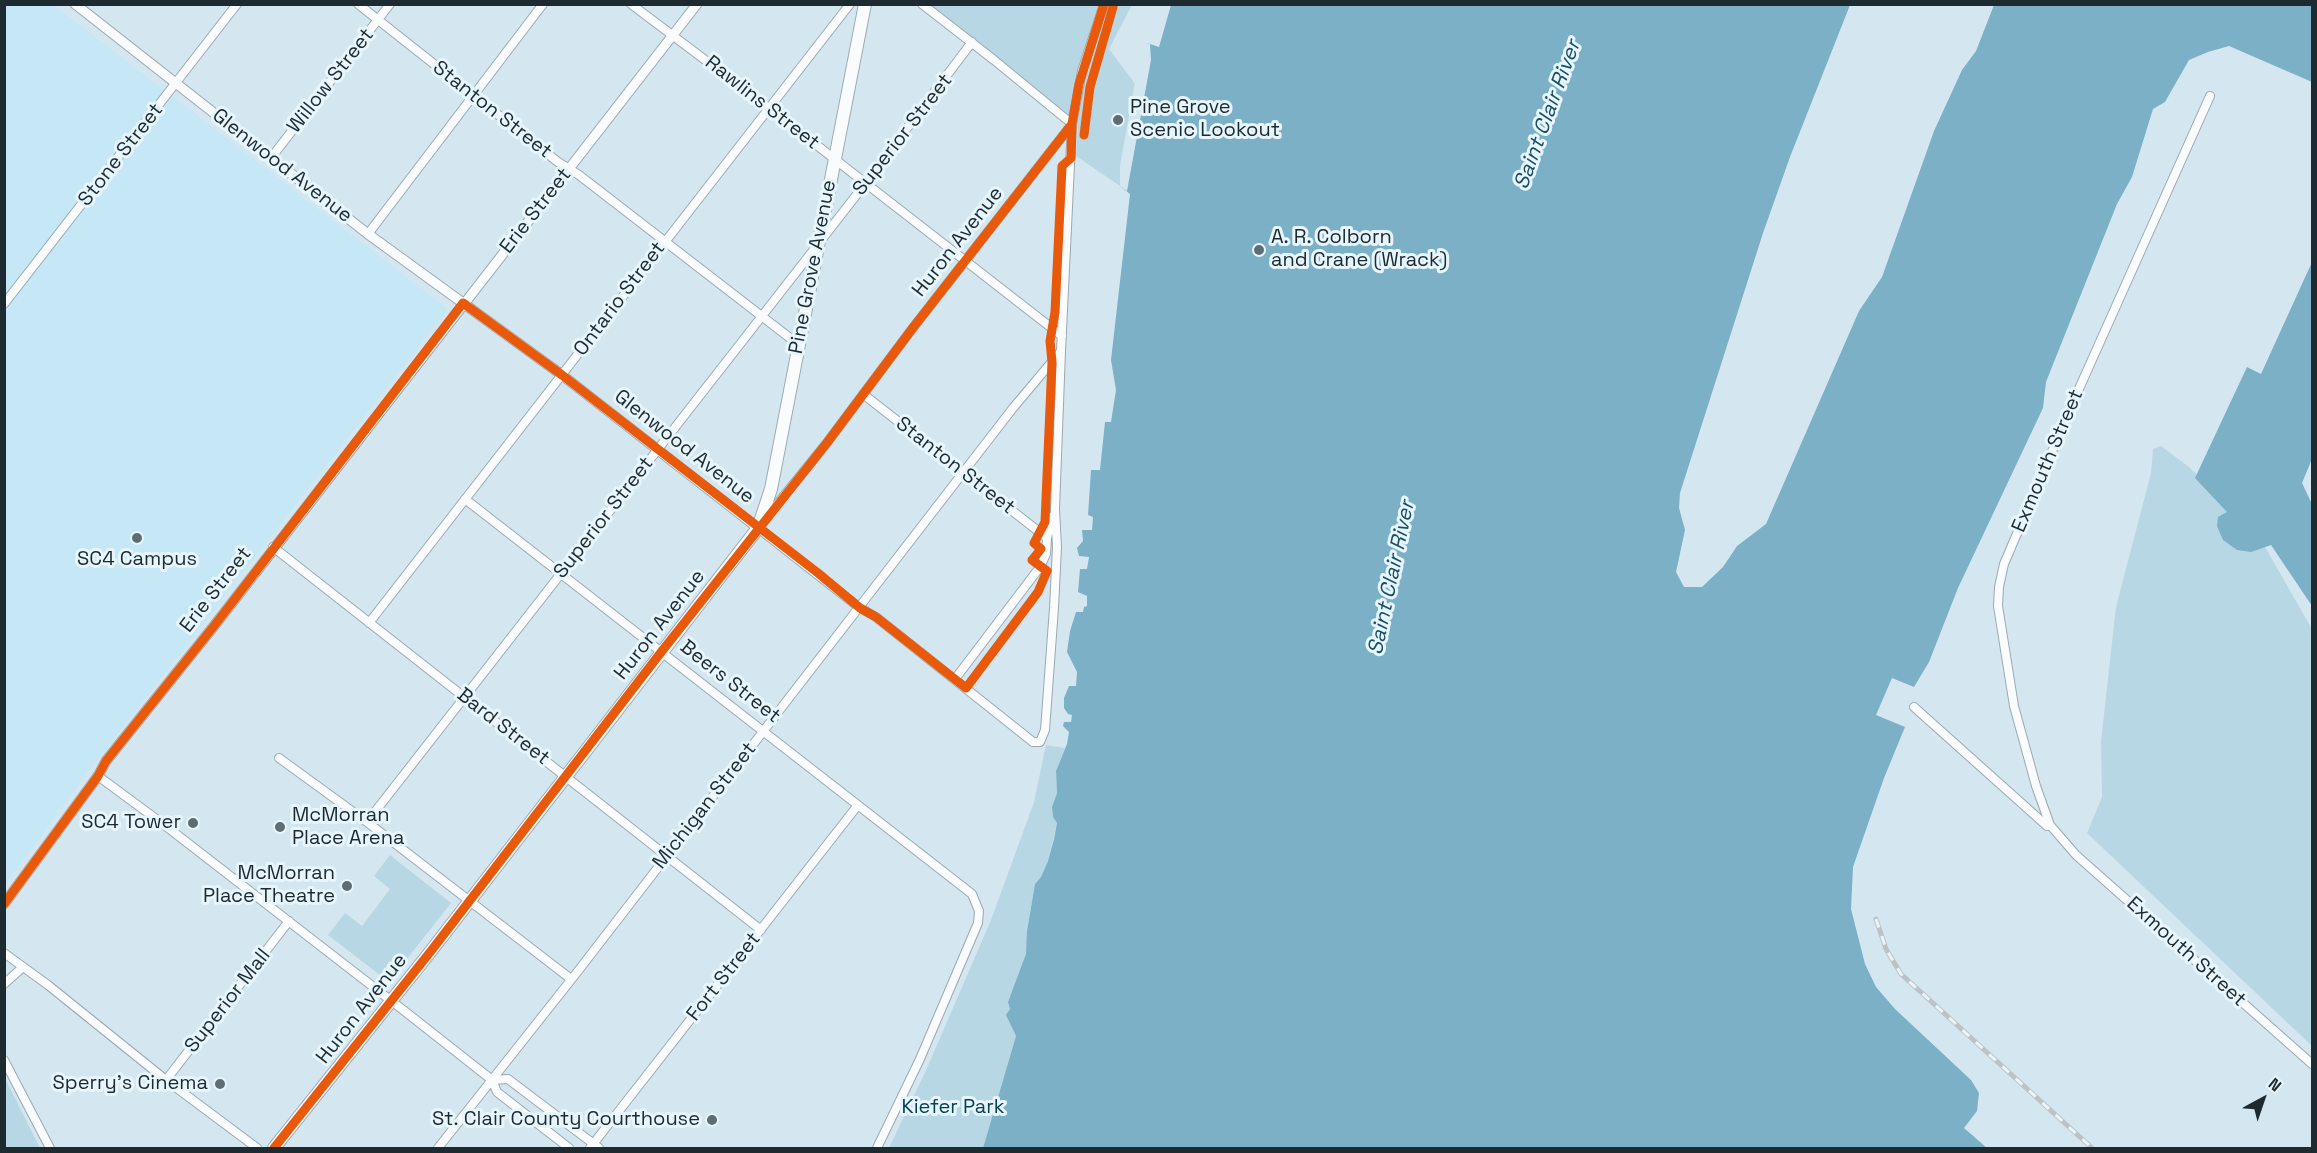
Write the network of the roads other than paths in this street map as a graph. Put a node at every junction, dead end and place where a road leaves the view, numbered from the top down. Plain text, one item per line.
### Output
1 (237, 4) edge
2 (358, 4) edge
3 (390, 4) edge
4 (543, 4) edge
5 (632, 4) edge
6 (697, 4) edge
7 (850, 4) edge
8 (865, 4) edge
9 (922, 4) edge
10 (1104, 4) edge
11 (80, 6) edge
12 (378, 20) junction
13 (672, 35) junction
14 (972, 42) junction
15 (176, 83) junction
16 (474, 96) junction
17 (2210, 96) dead end
18 (768, 107) junction
19 (1072, 124) junction
20 (271, 158) junction
21 (834, 159) junction
22 (569, 168) junction
23 (865, 183) junction
24 (368, 234) junction
25 (664, 241) junction
26 (818, 244) junction
27 (966, 261) junction
28 (463, 303) junction
29 (4, 304) edge
30 (761, 316) junction
31 (1062, 336) junction
32 (799, 345) junction
33 (1061, 351) junction
34 (562, 375) junction
35 (863, 394) junction
36 (657, 449) junction
37 (964, 472) junction
38 (465, 499) junction
39 (1055, 509) junction
40 (758, 528) junction
41 (1047, 538) junction
42 (273, 547) junction
43 (560, 573) junction
44 (860, 608) junction
45 (369, 623) junction
46 (662, 651) junction
47 (955, 679) junction
48 (464, 696) junction
49 (1914, 707) dead end
50 (763, 731) junction
51 (279, 758) dead end
52 (565, 775) junction
53 (98, 776) junction
54 (858, 805) junction
55 (367, 822) junction
56 (2062, 839) junction
57 (667, 855) junction
58 (469, 901) junction
59 (4, 904) edge
60 (289, 921) junction
61 (761, 930) junction
62 (4, 953) edge
63 (23, 967) junction
64 (571, 980) junction
65 (4, 984) edge
66 (392, 1001) junction
67 (4, 1060) edge
68 (2313, 1064) edge
69 (166, 1080) junction
70 (492, 1080) junction
71 (594, 1147) edge
72 (50, 1149) edge
73 (257, 1149) edge
74 (274, 1149) edge
75 (438, 1149) edge
76 (569, 1149) edge
77 (877, 1149) edge

1 - 15 street, Stone Street
2 - 12 street, Stanton Street
3 - 12 street, Willow Street
4 - 16 street
5 - 13 street, Rawlins Street
6 - 13 street, Erie Street
7 - 18 street, Ontario Street
8 - 21 main road, Pine Grove Avenue
9 - 14 street
10 - 19 street
11 - 15 street, Glenwood Avenue
12 - 16 street, Stanton Street
12 - 20 street, Willow Street
13 - 18 street, Rawlins Street
13 - 22 street, Erie Street
14 - 19 street
14 - 23 street, Superior Street
15 - 20 street, Glenwood Avenue
15 - 29 street, Stone Street
16 - 22 street, Stanton Street
16 - 24 street
17 - 56 street, Exmouth Street
18 - 21 street, Rawlins Street
18 - 25 street, Ontario Street
19 - 27 street, Huron Avenue
19 - 31 street
20 - 24 street, Glenwood Avenue
21 - 23 street, Rawlins Street
21 - 26 main road, Pine Grove Avenue
22 - 25 street, Stanton Street
22 - 28 street, Erie Street
23 - 26 street, Superior Street
23 - 27 street, Rawlins Street
24 - 28 street, Glenwood Avenue
25 - 30 street, Stanton Street
25 - 34 street, Ontario Street
26 - 30 street, Superior Street
26 - 32 main road, Pine Grove Avenue
27 - 31 street, Rawlins Street
27 - 35 street, Huron Avenue
28 - 34 street, Glenwood Avenue
28 - 42 street, Erie Street
30 - 32 street, Stanton Street
30 - 36 street, Superior Street
31 - 33 street
32 - 40 main road, Pine Grove Avenue
33 - 37 street, Michigan Street
33 - 39 street
34 - 36 street, Glenwood Avenue
34 - 38 street, Ontario Street
35 - 37 street, Stanton Street
35 - 40 street, Huron Avenue
36 - 40 street, Glenwood Avenue
36 - 43 street, Superior Street
37 - 41 street, Stanton Street
37 - 44 street, Michigan Street
38 - 43 street, Beers Street
38 - 45 street, Ontario Street
39 - 41 street
39 - 47 street, Glenwood Avenue
40 - 44 street, Glenwood Avenue
40 - 46 main road, Huron Avenue
41 - 47 street
42 - 45 street, Bard Street
42 - 53 street, Erie Street
43 - 46 street, Beers Street
43 - 48 street, Superior Street
44 - 47 street, Glenwood Avenue
44 - 50 street, Michigan Street
45 - 48 street, Bard Street
46 - 50 street, Beers Street
46 - 52 main road, Huron Avenue
48 - 52 street, Bard Street
48 - 55 street, Superior Street
49 - 56 street, Exmouth Street
50 - 54 street, Beers Street
50 - 57 street, Michigan Street
51 - 55 street
52 - 57 street, Bard Street
52 - 58 main road, Huron Avenue
53 - 59 street, Erie Street
53 - 60 street
54 - 61 street, Fort Street
54 - 77 street, Beers Street
55 - 58 street
56 - 68 street, Exmouth Street
57 - 61 street, Bard Street
57 - 64 street, Michigan Street
58 - 64 street
58 - 66 main road, Huron Avenue
60 - 66 street
60 - 69 street, Superior Mall
61 - 71 street, Fort Street
62 - 63 street
63 - 65 street
63 - 69 street
64 - 70 street, Michigan Street
66 - 70 street
66 - 74 main road, Huron Avenue
67 - 72 street
69 - 73 street
70 - 71 street
70 - 75 street, Michigan Street
70 - 76 street

